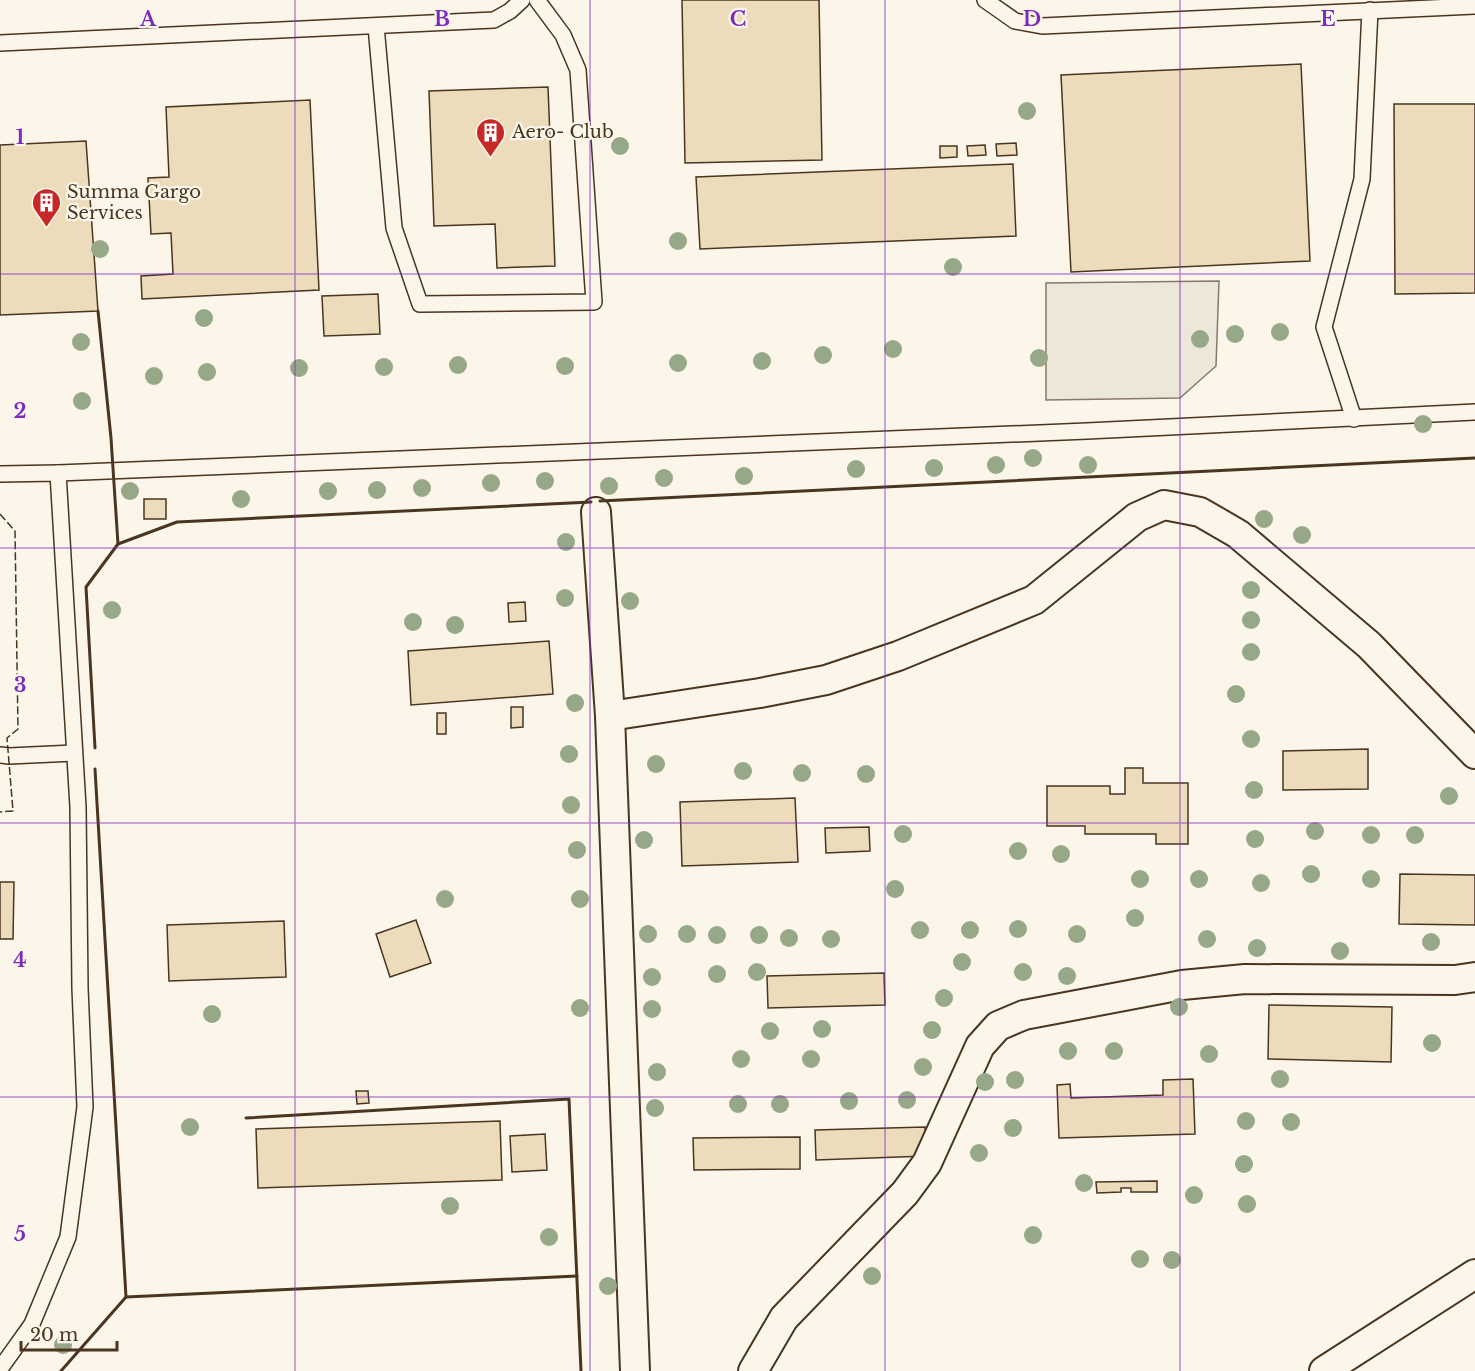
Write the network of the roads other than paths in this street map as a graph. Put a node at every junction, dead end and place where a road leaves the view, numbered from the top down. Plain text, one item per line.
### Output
1 (522, 0) edge
2 (537, 0) edge
3 (986, 0) edge
4 (1475, 6) edge
5 (1370, 10) junction
6 (376, 26) junction
7 (0, 43) edge
8 (1475, 412) edge
9 (1354, 418) junction
10 (58, 473) junction
11 (0, 474) edge
12 (596, 512) dead end
13 (610, 716) junction
14 (74, 753) junction
15 (1475, 754) edge
16 (0, 755) edge
17 (1475, 977) edge
18 (1475, 1274) edge
19 (0, 1369) edge
20 (634, 1371) edge
21 (753, 1371) edge
22 (1324, 1371) edge

1 - 6 lane
2 - 6 lane
3 - 5 lane
4 - 5 lane
5 - 9 lane
6 - 7 lane
8 - 9 lane
9 - 10 lane
10 - 11 lane
10 - 14 lane
12 - 13 street
13 - 15 street
13 - 20 street
14 - 16 lane
14 - 19 lane
17 - 21 street
18 - 22 street

